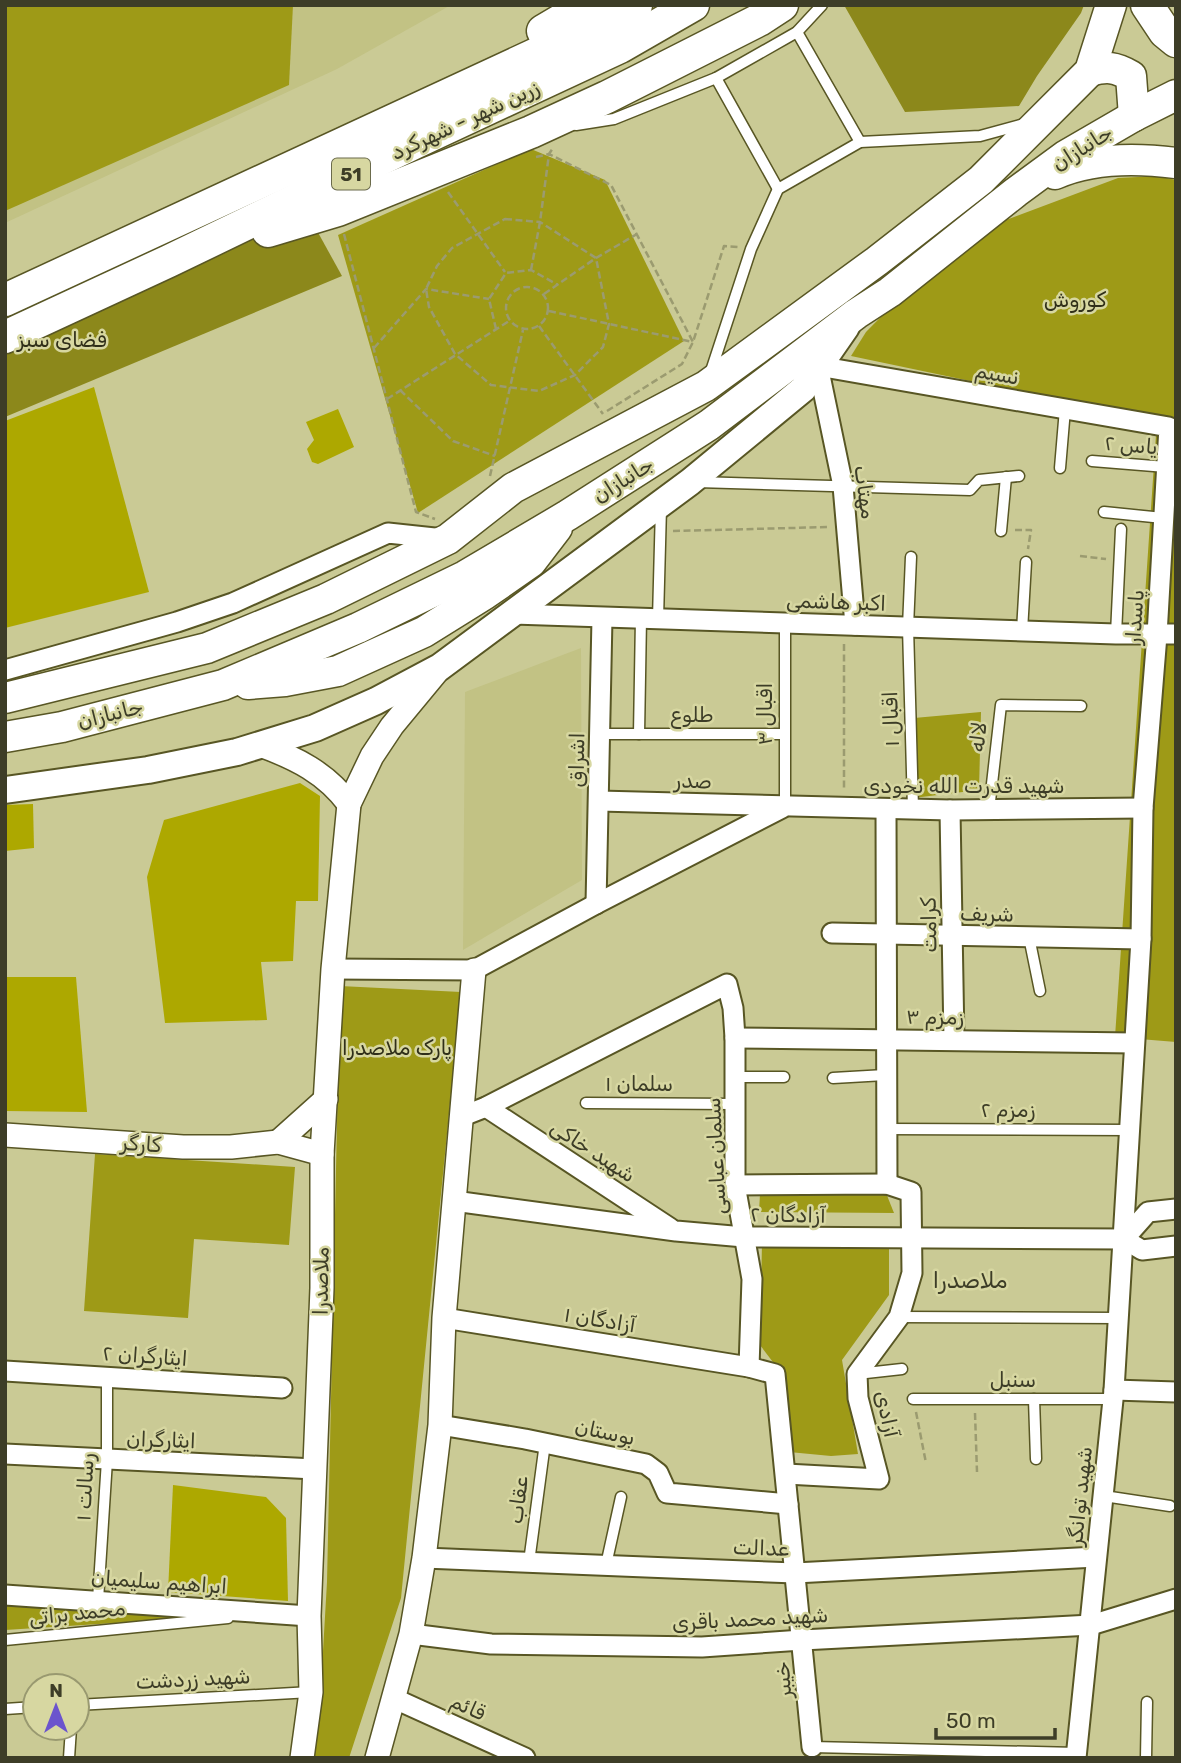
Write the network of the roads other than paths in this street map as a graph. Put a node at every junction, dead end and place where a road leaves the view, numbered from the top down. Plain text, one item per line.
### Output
1 (587, 5) edge
2 (636, 5) edge
3 (693, 5) edge
4 (822, 5) edge
5 (1111, 5) edge
6 (1147, 5) edge
7 (790, 19) edge
8 (1176, 41) edge
9 (1090, 71) junction
10 (716, 78) junction
11 (1176, 95) edge
12 (401, 115) junction
13 (1134, 116) junction
14 (1038, 121) junction
15 (860, 142) junction
16 (538, 148) junction
17 (1176, 163) edge
18 (778, 189) junction
19 (1016, 192) junction
20 (169, 261) junction
21 (5, 300) edge
22 (856, 314) junction
23 (5, 337) edge
24 (818, 366) junction
25 (706, 386) junction
26 (1065, 409) junction
27 (1169, 427) joint
28 (1092, 461) dead end
29 (1166, 467) junction
30 (1060, 468) dead end
31 (1019, 476) dead end
32 (1006, 477) junction
33 (690, 482) junction
34 (844, 486) junction
35 (661, 503) junction
36 (1104, 512) dead end
37 (1163, 518) junction
38 (442, 529) junction
39 (1121, 529) dead end
40 (1001, 531) road end
41 (911, 557) dead end
42 (1026, 562) road end
43 (513, 614) junction
44 (602, 618) junction
45 (649, 618) junction
46 (785, 622) junction
47 (850, 625) junction
48 (908, 627) junction
49 (1022, 631) junction
50 (1116, 634) junction
51 (1166, 635) edge
52 (440, 667) junction
53 (5, 670) edge
54 (53, 687) junction
55 (5, 698) edge
56 (1081, 706) dead end
57 (62, 727) junction
58 (600, 734) junction
59 (639, 734) junction
60 (784, 734) junction
61 (5, 737) edge
62 (260, 745) junction
63 (5, 790) edge
64 (599, 801) junction
65 (349, 804) junction
66 (785, 807) junction
67 (1143, 808) junction
68 (886, 809) junction
69 (913, 809) junction
70 (950, 810) junction
71 (989, 811) junction
72 (596, 904) junction
73 (832, 933) dead end
74 (886, 935) junction
75 (952, 936) junction
76 (1029, 937) junction
77 (1141, 939) junction
78 (333, 969) junction
79 (474, 970) junction
80 (1040, 991) dead end
81 (735, 1038) junction
82 (886, 1039) junction
83 (954, 1040) junction
84 (1134, 1043) junction
85 (885, 1076) junction
86 (736, 1077) junction
87 (784, 1077) dead end
88 (833, 1078) dead end
89 (326, 1099) junction
90 (586, 1103) dead end
91 (734, 1104) junction
92 (486, 1107) junction
93 (463, 1116) junction
94 (886, 1129) junction
95 (1130, 1130) junction
96 (5, 1135) edge
97 (278, 1142) junction
98 (322, 1154) junction
99 (887, 1184) junction
100 (735, 1185) junction
101 (454, 1201) junction
102 (1176, 1209) edge
103 (676, 1231) junction
104 (744, 1237) junction
105 (911, 1239) junction
106 (1124, 1239) junction
107 (1176, 1245) edge
108 (899, 1317) junction
109 (444, 1318) junction
110 (1117, 1318) junction
111 (749, 1367) junction
112 (902, 1369) dead end
113 (5, 1371) edge
114 (857, 1374) junction
115 (107, 1376) junction
116 (282, 1388) dead end
117 (1176, 1392) edge
118 (1113, 1394) junction
119 (913, 1399) road end
120 (1034, 1399) junction
121 (440, 1425) junction
122 (545, 1443) junction
123 (5, 1454) edge
124 (1036, 1459) dead end
125 (107, 1460) junction
126 (315, 1469) junction
127 (786, 1474) junction
128 (1104, 1496) junction
129 (621, 1497) dead end
130 (788, 1504) junction
131 (1170, 1506) dead end
132 (1096, 1557) junction
133 (425, 1558) junction
134 (529, 1562) junction
135 (606, 1565) junction
136 (795, 1573) junction
137 (5, 1595) edge
138 (1176, 1599) edge
139 (98, 1600) junction
140 (278, 1613) junction
141 (309, 1616) junction
142 (1091, 1625) junction
143 (411, 1634) junction
144 (5, 1640) edge
145 (802, 1640) junction
146 (311, 1692) junction
147 (393, 1698) junction
148 (1147, 1702) dead end
149 (91, 1704) edge
150 (812, 1746) joint
151 (832, 1746) junction
152 (1077, 1755) edge
153 (302, 1758) edge
154 (377, 1758) edge
155 (525, 1758) edge
156 (834, 1758) edge
157 (1146, 1758) edge

1 - 12 highway, 51
2 - 12 highway, زرین شهر - شهرکرد
3 - 20 highway, زرین شهر - شهرکرد / 51
4 - 7 lane
5 - 9 main road, جانبازان
6 - 8 highway
7 - 10 lane
7 - 15 lane
7 - 16 highway
9 - 13 main road
9 - 14 main road, جانبازان
10 - 16 lane
10 - 18 lane
11 - 13 main road, جانبازان
12 - 21 highway, زرین شهر - شهرکرد / 51
13 - 19 main road, جانبازان
14 - 15 lane
14 - 25 main road, جانبازان
15 - 18 lane
16 - 20 highway
17 - 19 main road
18 - 25 lane
19 - 22 main road, جانبازان
20 - 23 highway, زرین شهر - شهرکرد / 51
22 - 24 main road
22 - 57 main road, جانبازان
24 - 26 street, نسیم
24 - 33 main road
24 - 34 street, مهتاب
25 - 38 main road, جانبازان
26 - 27 street, نسیم
26 - 30 lane
27 - 29 street, پاسدار
28 - 29 lane, یاس ۲
29 - 37 street, پاسدار
31 - 32 lane
32 - 34 lane
32 - 40 lane
33 - 34 lane
33 - 35 main road
34 - 47 street, مهتاب
35 - 43 main road
35 - 45 lane
36 - 37 lane
37 - 51 street, پاسدار
38 - 53 street
38 - 54 main road, جانبازان
39 - 50 lane
41 - 48 lane, اقبال ۱
42 - 49 lane
43 - 44 street, اکبر هاشمی
43 - 52 main road
44 - 45 street, اکبر هاشمی
44 - 58 street, اشراق
45 - 46 street, اکبر هاشمی
45 - 59 lane
46 - 47 street, اکبر هاشمی
46 - 60 lane, اقبال ۳
47 - 48 street, اکبر هاشمی
48 - 49 street, اکبر هاشمی
48 - 69 lane, اقبال ۱
49 - 50 street, اکبر هاشمی
50 - 51 street, اکبر هاشمی
51 - 67 street, پاسدار
52 - 62 main road
52 - 65 street
54 - 55 main road, جانبازان
54 - 57 main road
56 - 71 lane, لاله
57 - 61 main road, جانبازان
58 - 59 lane, طلوع
58 - 64 street, اشراق
59 - 60 lane, طلوع
60 - 66 lane, اقبال ۳
62 - 63 main road
62 - 65 street
64 - 66 street, صدر
64 - 72 street, اشراق
65 - 78 street, ملاصدرا
66 - 68 street, شهید قدرت الله نخودی
66 - 72 street
67 - 71 street, شهید قدرت الله نخودی
67 - 77 street, پاسدار
68 - 69 street, شهید قدرت الله نخودی
68 - 74 street
69 - 70 street, شهید قدرت الله نخودی
70 - 71 street, شهید قدرت الله نخودی
70 - 75 street, کرامت
72 - 79 street
73 - 74 street, شریف
74 - 75 street, شریف
74 - 82 street
75 - 76 street, شریف
75 - 83 street, کرامت
76 - 77 street, شریف
76 - 80 lane
77 - 84 street, پاسدار
78 - 79 street
78 - 89 street, ملاصدرا
79 - 93 street
81 - 82 street, زمزم ۳
81 - 86 street, سلمان عباسی
81 - 92 street, سلمان عباسی
82 - 83 street, زمزم ۳
82 - 85 street
83 - 84 street, زمزم ۳
84 - 95 street, شهید توانگر
85 - 88 lane
85 - 94 street
86 - 87 lane
86 - 91 street, سلمان عباسی
89 - 97 street
89 - 98 street, ملاصدرا
90 - 91 lane, سلمان ۱
91 - 100 street, سلمان عباسی
92 - 93 street
92 - 103 street, شهید خاکی
93 - 101 street
94 - 95 lane, زمزم ۲
94 - 99 street
95 - 106 street, شهید توانگر
96 - 97 street, کارگر
97 - 98 street, کارگر
98 - 126 street, ملاصدرا
99 - 100 street
99 - 105 street, آزادی
100 - 104 street, سلمان عباسی
101 - 103 street, آزادگان ۲
101 - 109 street
102 - 106 street
103 - 104 street, آزادگان ۲
104 - 105 street, آزادگان ۲
104 - 111 street, سلمان عباسی
105 - 106 street, آزادگان ۲
105 - 108 street, آزادی
106 - 107 street, آزادگان ۲
106 - 110 street, شهید توانگر
108 - 110 lane
108 - 114 street, آزادی
109 - 111 street, آزادگان ۱
109 - 121 street
110 - 118 street, شهید توانگر
111 - 127 street, خیبر
112 - 114 lane
113 - 115 street, ایثارگران ۲
114 - 127 street, آزادی
115 - 116 street, ایثارگران ۲
115 - 125 lane, رسالت ۱
117 - 118 street
118 - 120 lane, سنبل
118 - 128 street, شهید توانگر
119 - 120 lane, سنبل
120 - 124 lane
121 - 122 street, بوستان
121 - 133 street
122 - 130 street, بوستان
122 - 134 lane, عقاب
123 - 125 street, ایثارگران
125 - 126 street, ایثارگران
125 - 139 lane, رسالت ۱
126 - 141 street, ملاصدرا
127 - 130 street, خیبر
128 - 131 lane
128 - 132 street, شهید توانگر
129 - 135 lane
130 - 136 street, خیبر
132 - 136 street, عدالت
132 - 142 street, شهید توانگر
133 - 134 street, عدالت
133 - 143 street
134 - 135 street, عدالت
135 - 136 street, عدالت
136 - 145 street, خیبر
137 - 139 street, ابراهیم سلیمیان
138 - 142 street, شهید محمد باقری
139 - 140 street, ابراهیم سلیمیان
140 - 141 street, ابراهیم سلیمیان
140 - 144 lane, محمد براتی
141 - 146 street, ملاصدرا
142 - 145 street, شهید محمد باقری
142 - 152 street, شهید توانگر
143 - 145 street, شهید محمد باقری
143 - 147 street
145 - 150 street, خیبر
146 - 149 lane, شهید زردشت
146 - 153 street, ملاصدرا
147 - 154 street
147 - 155 street, قائم
148 - 157 lane
150 - 151 lane, خیبر
151 - 152 lane, خیبر
151 - 156 lane

